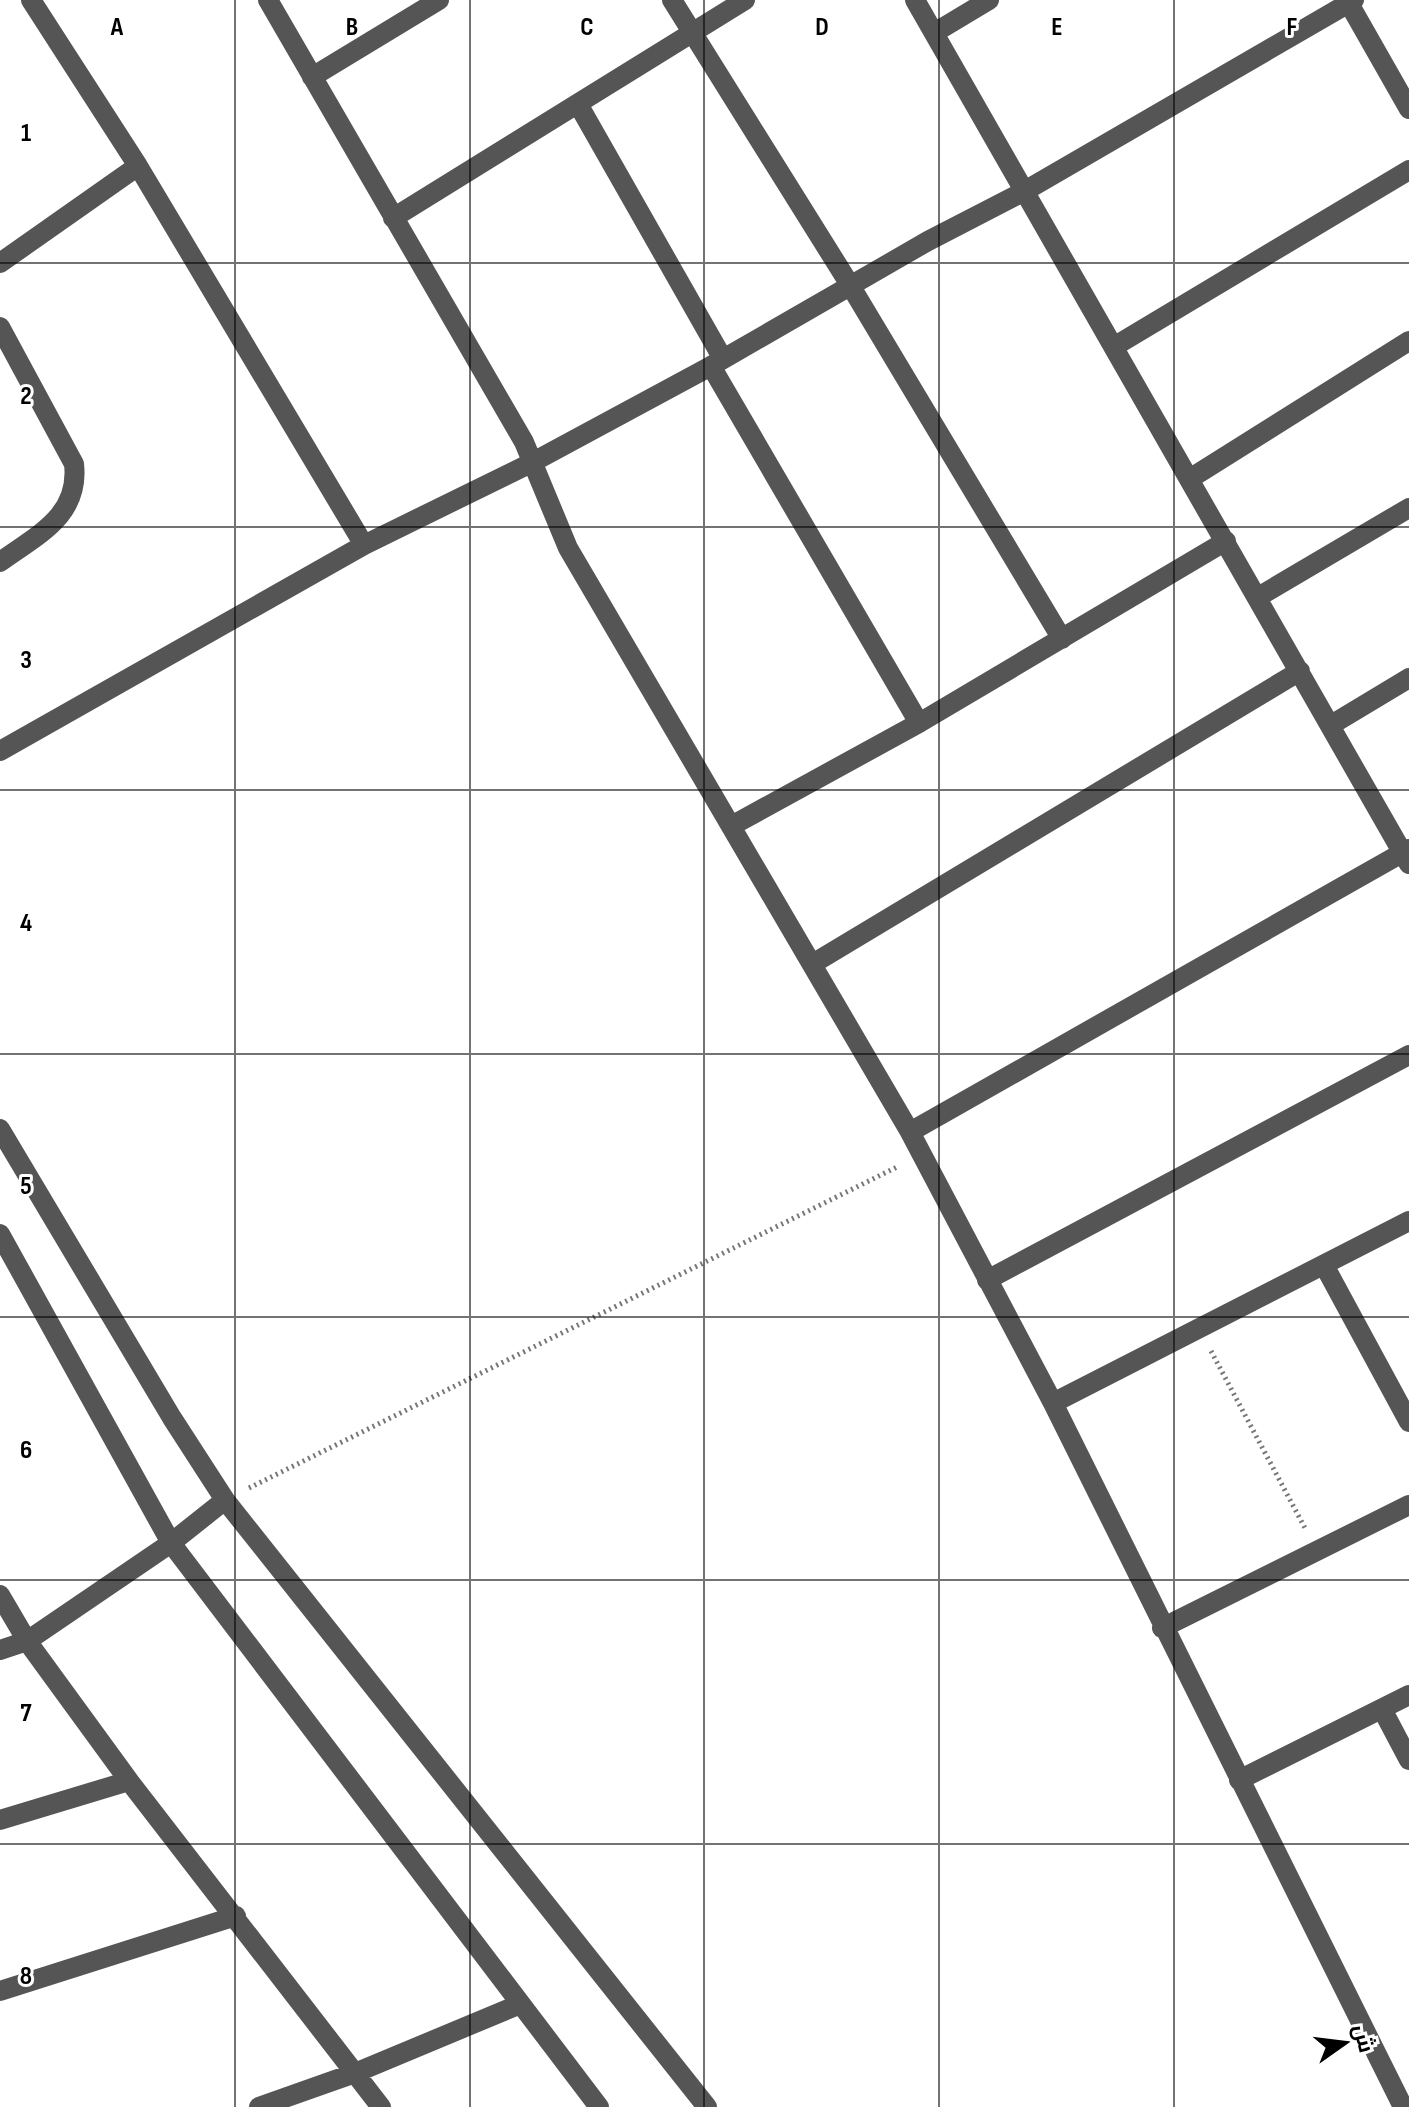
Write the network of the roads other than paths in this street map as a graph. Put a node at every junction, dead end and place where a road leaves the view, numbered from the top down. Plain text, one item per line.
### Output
1 (31, 0) edge
2 (268, 0) edge
3 (439, 0) edge
4 (672, 0) edge
5 (745, 0) edge
6 (915, 0) edge
7 (989, 0) edge
8 (1350, 1) edge
9 (934, 33) junction
10 (692, 34) junction
11 (312, 77) junction
12 (578, 104) junction
13 (1409, 109) edge
14 (138, 166) junction
15 (1409, 170) edge
16 (1023, 192) junction
17 (393, 218) junction
18 (0, 263) edge
19 (850, 285) junction
20 (0, 327) edge
21 (1409, 341) edge
22 (1115, 346) junction
23 (717, 362) junction
24 (533, 462) junction
25 (1191, 478) junction
26 (1409, 508) edge
27 (1226, 541) junction
28 (364, 545) junction
29 (0, 562) edge
30 (1258, 597) junction
31 (1062, 639) junction
32 (1300, 671) junction
33 (1409, 678) edge
34 (919, 723) junction
35 (1331, 725) junction
36 (1, 749) edge
37 (733, 825) junction
38 (1407, 855) edge
39 (814, 963) junction
40 (1409, 1055) edge
41 (0, 1129) edge
42 (910, 1132) junction
43 (1409, 1221) edge
44 (0, 1234) edge
45 (1324, 1265) junction
46 (987, 1280) junction
47 (1053, 1403) junction
48 (1409, 1422) edge
49 (225, 1500) junction
50 (1409, 1505) edge
51 (171, 1543) junction
52 (0, 1595) edge
53 (1162, 1628) junction
54 (27, 1641) junction
55 (0, 1650) edge
56 (1409, 1695) edge
57 (1382, 1709) junction
58 (1409, 1760) edge
59 (1239, 1780) junction
60 (129, 1781) junction
61 (0, 1820) edge
62 (236, 1916) junction
63 (0, 1991) edge
64 (518, 2005) junction
65 (355, 2073) junction
66 (259, 2107) edge
67 (381, 2107) edge
68 (599, 2107) edge
69 (707, 2107) edge
70 (1403, 2107) edge

1 - 14 street
2 - 11 street
3 - 11 street
4 - 10 street
5 - 10 street
6 - 9 street
7 - 9 street
8 - 13 street
8 - 16 street
9 - 16 street
10 - 12 street
10 - 19 street
11 - 17 street
12 - 17 street
12 - 23 street
14 - 18 street
14 - 28 street
15 - 22 street
16 - 19 street
16 - 22 street
17 - 24 street
19 - 23 street
19 - 31 street
20 - 29 street
21 - 25 street
22 - 25 street
23 - 24 street
23 - 34 street
24 - 28 street
24 - 37 street
25 - 27 street
26 - 30 street
27 - 30 street
27 - 31 street
28 - 36 street
30 - 32 street
31 - 34 street
32 - 35 street
32 - 39 street
33 - 35 street
34 - 37 street
35 - 38 street
37 - 39 street
38 - 42 street
39 - 42 street
40 - 46 street
41 - 49 street
42 - 46 street
43 - 45 street
44 - 51 street
45 - 47 street
45 - 48 street
46 - 47 street
47 - 53 street
49 - 51 street
49 - 69 street
50 - 53 street
51 - 54 street
51 - 64 street
52 - 54 street
53 - 59 street
54 - 55 street
54 - 60 street
56 - 57 street
57 - 58 street
57 - 59 street
59 - 70 street
60 - 61 street
60 - 62 street
62 - 63 street
62 - 65 street
64 - 65 street
64 - 68 street
65 - 66 street
65 - 67 street

